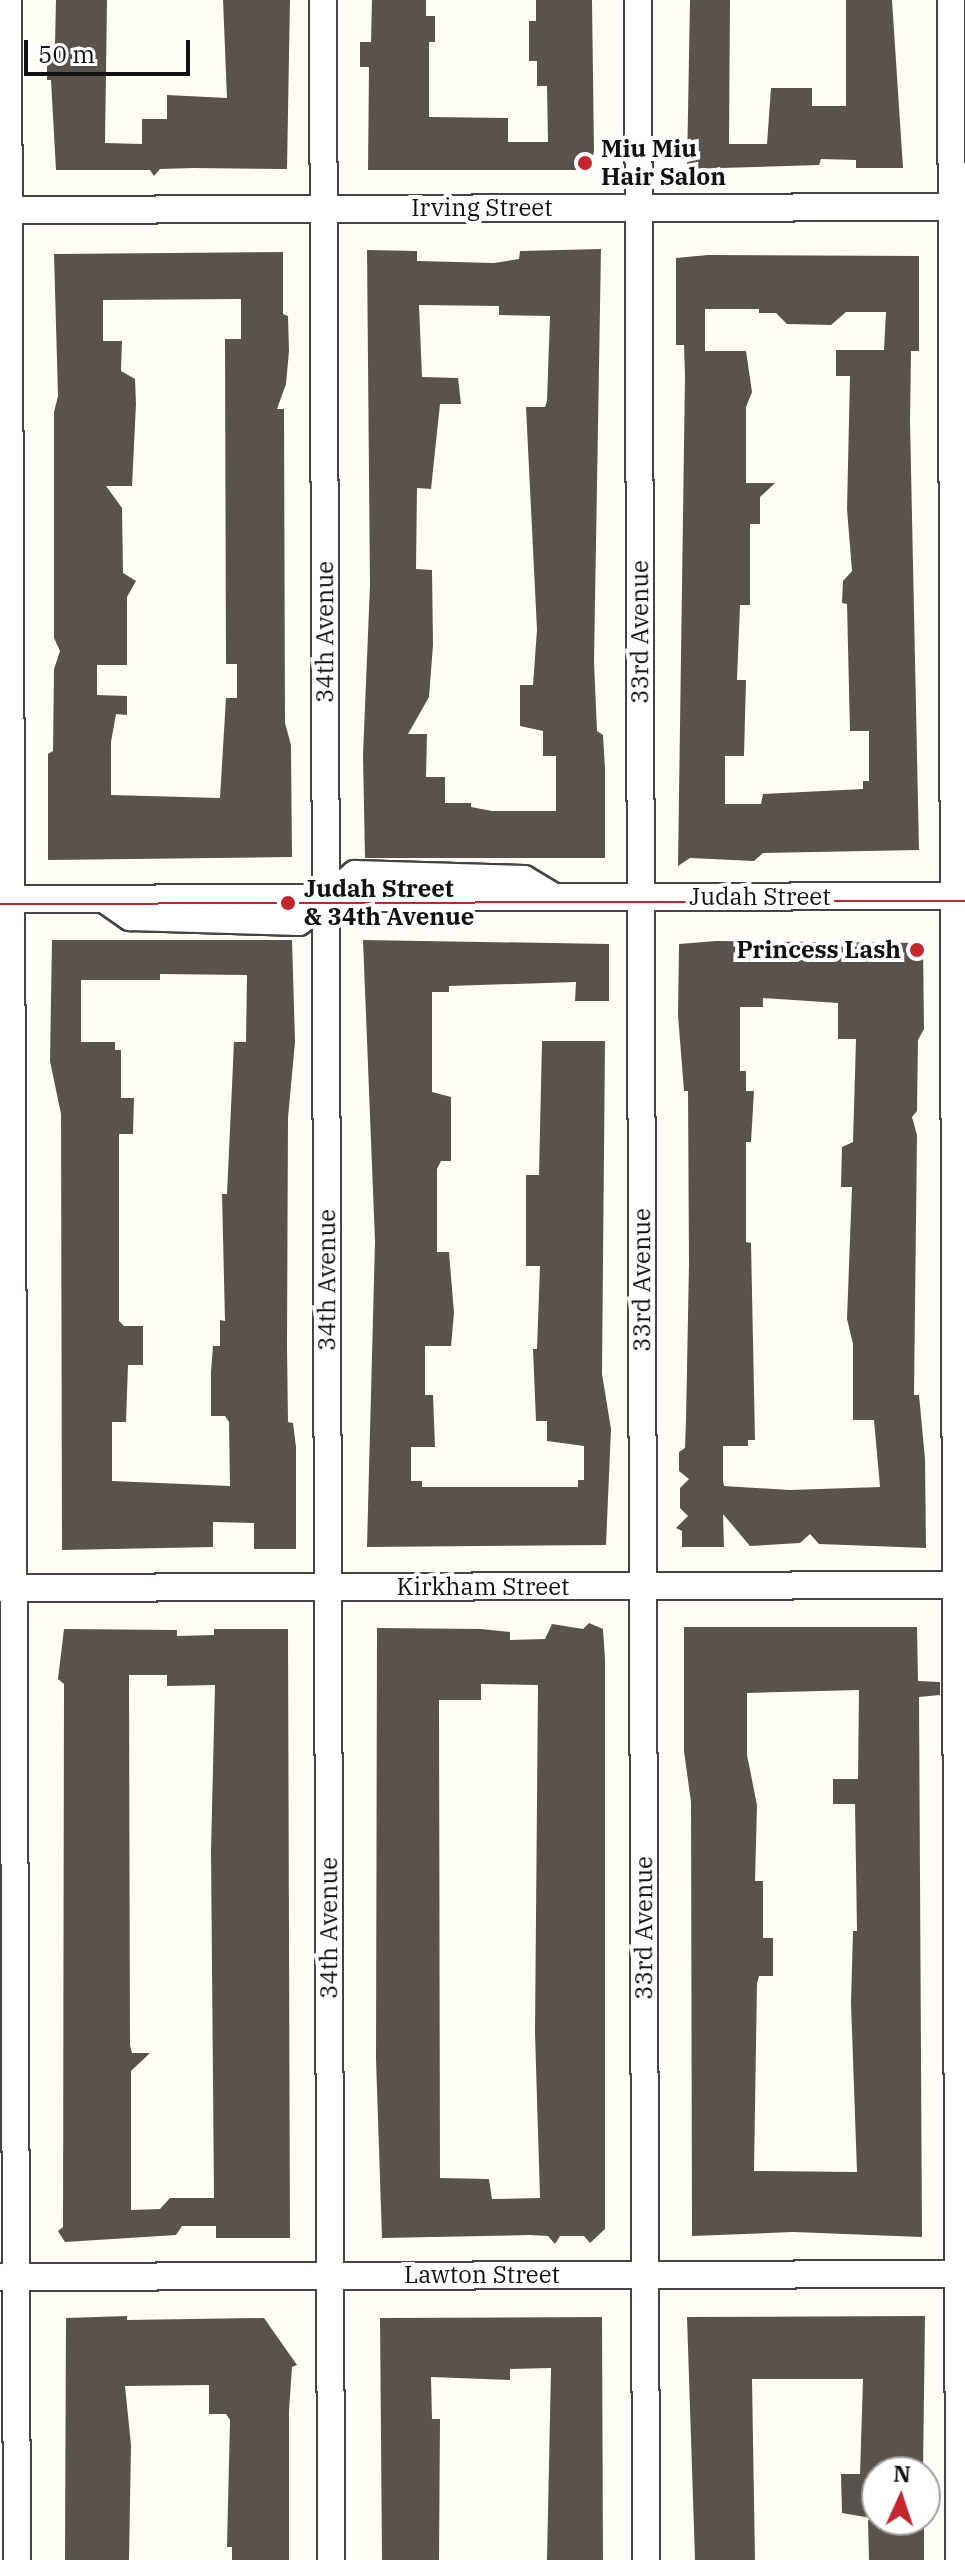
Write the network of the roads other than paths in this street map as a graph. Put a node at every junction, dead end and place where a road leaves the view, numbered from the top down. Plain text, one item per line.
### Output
1 (8, 0) edge
2 (323, 0) edge
3 (638, 0) edge
4 (951, 0) edge
5 (958, 207) edge
6 (638, 208) junction
7 (324, 209) junction
8 (4, 210) edge
9 (960, 896) edge
10 (641, 897) junction
11 (326, 898) junction
12 (6, 899) edge
13 (961, 1585) edge
14 (643, 1586) junction
15 (328, 1587) junction
16 (7, 1588) edge
17 (962, 2274) edge
18 (645, 2275) junction
19 (330, 2276) junction
20 (8, 2277) edge
21 (17, 2560) edge
22 (331, 2560) edge
23 (646, 2560) edge
24 (959, 2560) edge

1 - 8 street
2 - 7 street, 34th Avenue
3 - 6 street, 33rd Avenue
4 - 5 street
5 - 6 street, Irving Street
5 - 9 street
6 - 7 street, Irving Street
6 - 10 street, 33rd Avenue
7 - 8 street, Irving Street
7 - 11 street, 34th Avenue
8 - 12 street
9 - 10 street, Judah Street
9 - 13 street
10 - 11 street, Judah Street
10 - 14 street, 33rd Avenue
11 - 12 street, Judah Street
11 - 15 street, 34th Avenue
12 - 16 street
13 - 14 street, Kirkham Street
13 - 17 street
14 - 15 street, Kirkham Street
14 - 18 street, 33rd Avenue
15 - 16 street, Kirkham Street
15 - 19 street, 34th Avenue
16 - 20 street
17 - 18 street, Lawton Street
17 - 24 street
18 - 19 street, Lawton Street
18 - 23 street, 33rd Avenue
19 - 20 street, Lawton Street
19 - 22 street, 34th Avenue
20 - 21 street

